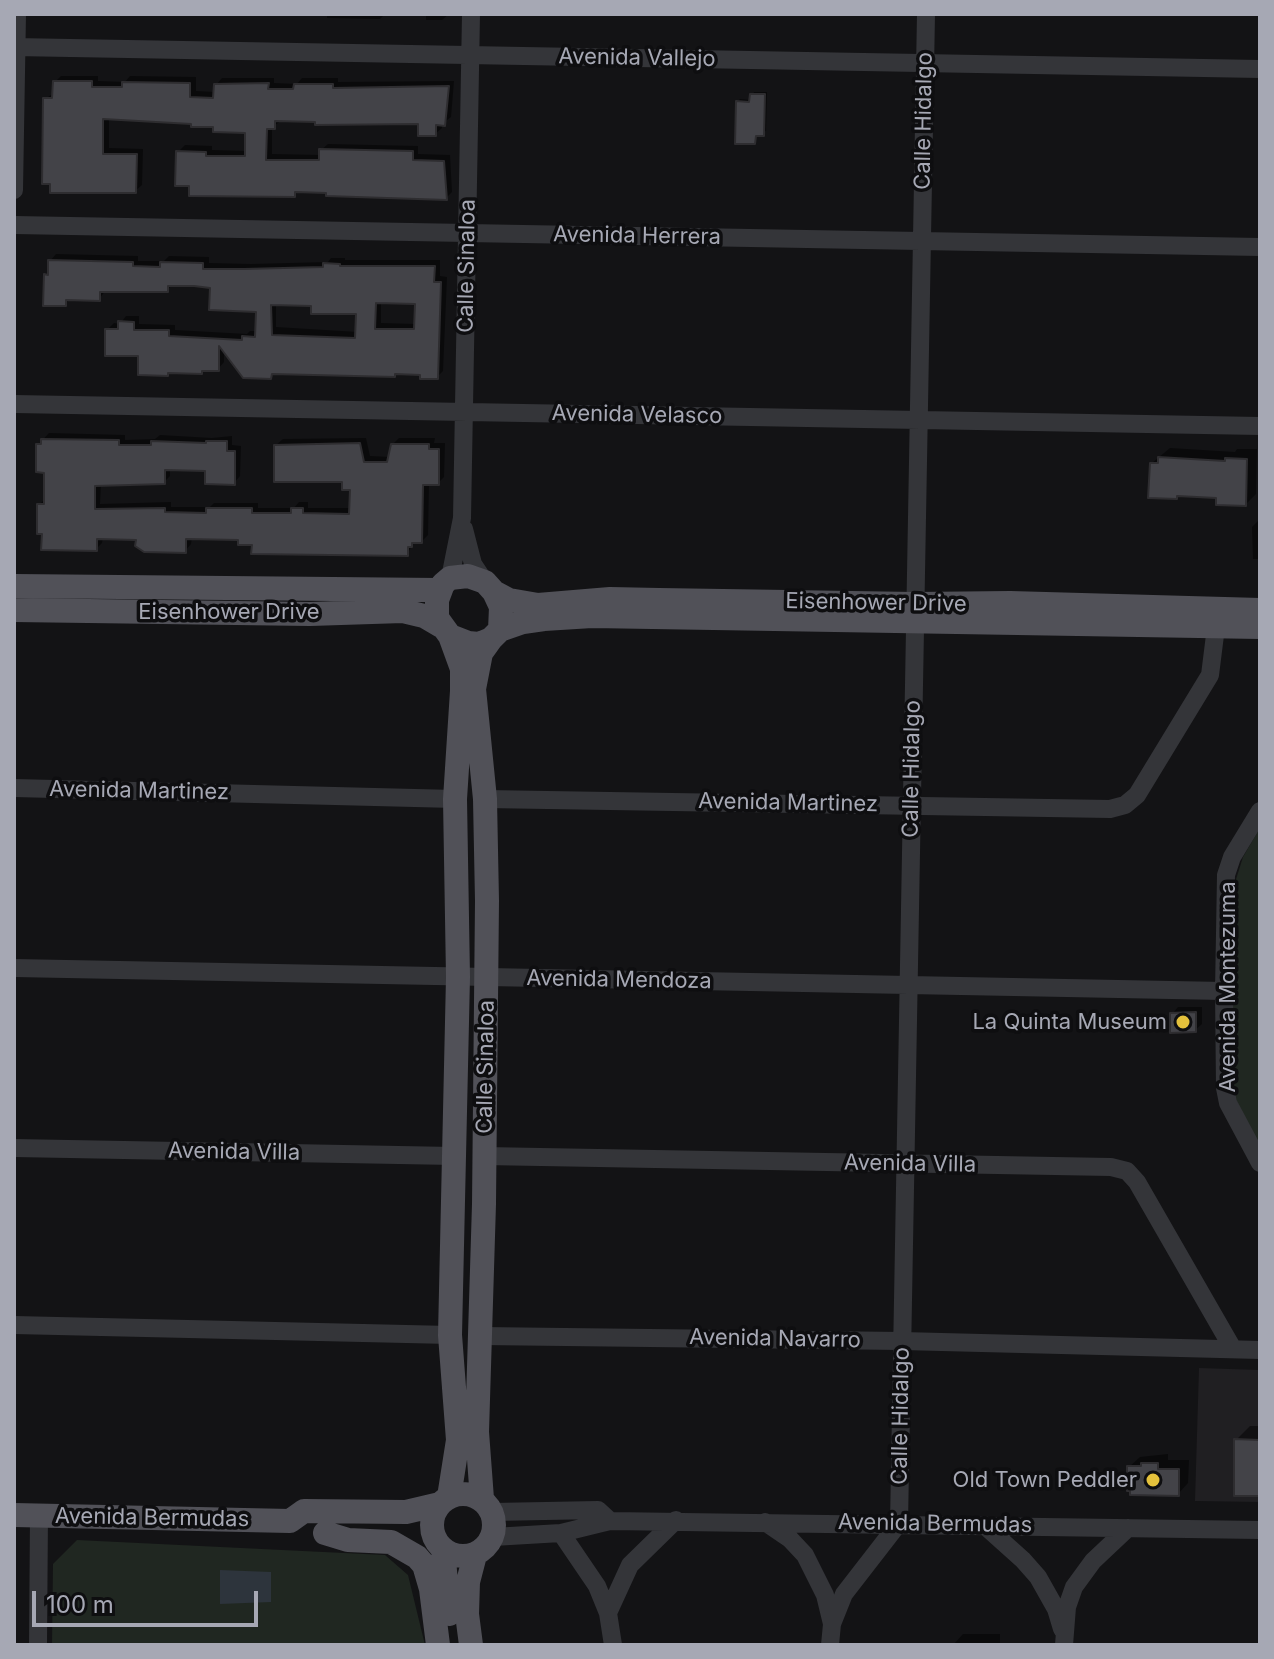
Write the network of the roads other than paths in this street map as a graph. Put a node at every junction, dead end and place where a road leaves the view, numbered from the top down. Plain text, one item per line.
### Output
1 (17, 14) edge
2 (471, 14) edge
3 (926, 14) edge
4 (15, 47) edge
5 (470, 55) junction
6 (925, 63) junction
7 (1260, 69) edge
8 (14, 190) edge
9 (14, 225) edge
10 (467, 233) junction
11 (922, 241) junction
12 (1260, 247) edge
13 (14, 404) edge
14 (464, 412) junction
15 (919, 420) junction
16 (1260, 426) edge
17 (462, 518) junction
18 (445, 584) junction
19 (14, 586) edge
20 (490, 587) junction
21 (14, 610) edge
22 (1260, 610) edge
23 (914, 614) junction
24 (1216, 627) junction
25 (1260, 627) edge
26 (445, 631) junction
27 (496, 634) junction
28 (14, 788) edge
29 (455, 799) junction
30 (485, 799) junction
31 (912, 804) junction
32 (1260, 811) edge
33 (14, 968) edge
34 (458, 977) junction
35 (487, 978) junction
36 (909, 985) junction
37 (1224, 991) junction
38 (14, 1148) edge
39 (454, 1156) junction
40 (484, 1156) junction
41 (1260, 1163) edge
42 (905, 1164) junction
43 (14, 1325) edge
44 (450, 1335) junction
45 (481, 1336) junction
46 (902, 1341) junction
47 (1233, 1349) junction
48 (1260, 1350) edge
49 (444, 1501) junction
50 (487, 1505) junction
51 (14, 1515) edge
52 (39, 1515) junction
53 (676, 1520) junction
54 (290, 1521) junction
55 (610, 1521) junction
56 (765, 1522) junction
57 (899, 1523) junction
58 (984, 1525) junction
59 (1128, 1528) junction
60 (1260, 1530) edge
61 (325, 1533) junction
62 (561, 1533) junction
63 (493, 1537) junction
64 (439, 1543) junction
65 (475, 1555) junction
66 (608, 1613) junction
67 (832, 1624) junction
68 (1064, 1639) edge
69 (38, 1645) edge
70 (438, 1645) edge
71 (449, 1645) edge
72 (471, 1645) edge
73 (613, 1645) edge
74 (830, 1645) edge

1 - 4 street
2 - 5 street, Calle Sinaloa
3 - 6 street, Calle Hidalgo
4 - 5 street, Avenida Vallejo
4 - 8 street
5 - 6 street, Avenida Vallejo
5 - 10 street, Calle Sinaloa
6 - 7 street, Avenida Vallejo
6 - 11 street, Calle Hidalgo
9 - 10 street, Avenida Herrera
10 - 11 street, Avenida Herrera
10 - 14 street, Calle Sinaloa
11 - 12 street, Avenida Herrera
11 - 15 street, Calle Hidalgo
13 - 14 street, Avenida Velasco
14 - 15 street, Avenida Velasco
14 - 17 street, Calle Sinaloa
15 - 16 street, Avenida Velasco
15 - 23 street, Calle Hidalgo
17 - 18 street, Calle Sinaloa
17 - 20 street, Calle Sinaloa
18 - 19 main road, Eisenhower Drive
18 - 20 main road
18 - 26 main road
20 - 23 main road, Eisenhower Drive
20 - 27 main road
21 - 26 main road, Eisenhower Drive
22 - 23 main road, Eisenhower Drive
23 - 24 main road, Eisenhower Drive
23 - 27 main road, Eisenhower Drive
23 - 31 street, Calle Hidalgo
24 - 25 main road, Eisenhower Drive
24 - 31 street, Avenida Martinez
26 - 27 main road
26 - 29 main road, Calle Sinaloa
27 - 30 main road, Calle Sinaloa
28 - 29 street, Avenida Martinez
29 - 34 main road, Calle Sinaloa
30 - 31 street, Avenida Martinez
30 - 35 main road, Calle Sinaloa
31 - 36 street, Calle Hidalgo
32 - 37 street, Avenida Montezuma
33 - 34 street, Avenida Mendoza
34 - 35 street, Avenida Mendoza
34 - 39 main road, Calle Sinaloa
35 - 36 street, Avenida Mendoza
35 - 40 main road, Calle Sinaloa
36 - 37 street, Avenida Mendoza
36 - 42 street, Calle Hidalgo
37 - 41 street, Avenida Montezuma
38 - 39 street, Avenida Villa
39 - 44 main road, Calle Sinaloa
40 - 42 street, Avenida Villa
40 - 45 main road, Calle Sinaloa
42 - 46 street, Calle Hidalgo
42 - 47 street, Avenida Villa
43 - 44 street
44 - 49 main road, Calle Sinaloa
45 - 46 street, Avenida Navarro
45 - 50 main road, Calle Sinaloa
46 - 47 street, Avenida Navarro
46 - 57 street, Calle Hidalgo
47 - 48 street, Avenida Navarro
49 - 50 main road
49 - 54 main road, Avenida Bermudas
49 - 64 main road
50 - 55 street, Avenida Bermudas
50 - 63 main road
51 - 52 main road, Avenida Bermudas
52 - 54 main road, Avenida Bermudas
52 - 69 street
53 - 55 street, Avenida Bermudas
53 - 56 street, Avenida Bermudas
53 - 66 street
54 - 61 main road, Avenida Bermudas
55 - 62 street, Avenida Bermudas
56 - 57 street, Avenida Bermudas
56 - 67 street
57 - 58 street, Avenida Bermudas
57 - 67 street
58 - 59 street, Avenida Bermudas
58 - 68 street
59 - 60 street, Avenida Bermudas
59 - 68 street
61 - 64 main road, Avenida Bermudas
61 - 70 main road
62 - 63 street, Avenida Bermudas
62 - 66 street
63 - 65 main road
64 - 65 main road
64 - 71 main road
65 - 72 main road
66 - 73 street
67 - 74 street

